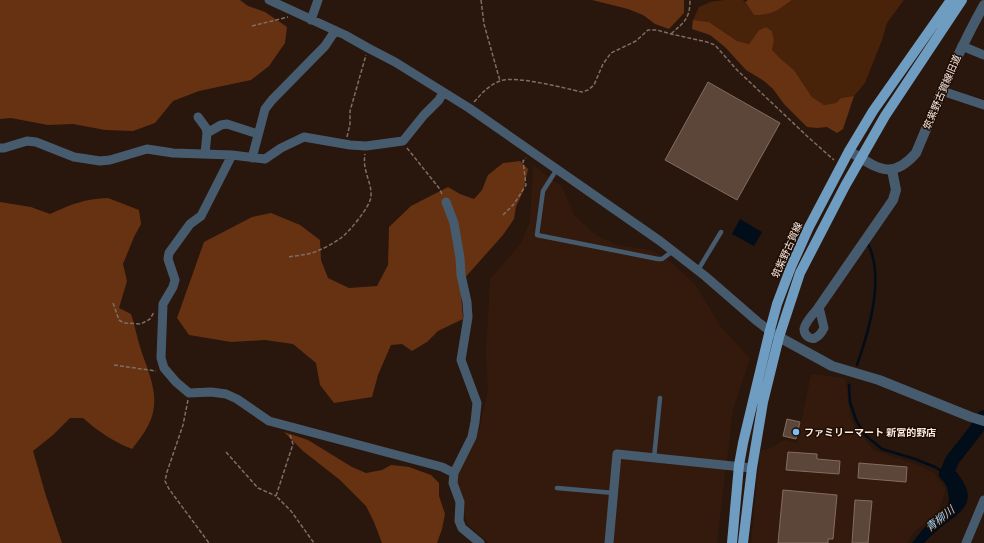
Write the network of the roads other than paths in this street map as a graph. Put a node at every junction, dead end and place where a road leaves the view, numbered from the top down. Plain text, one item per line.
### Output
1 (269, 0) edge
2 (318, 0) edge
3 (951, 0) edge
4 (962, 0) edge
5 (984, 6) edge
6 (311, 20) junction
7 (335, 31) junction
8 (962, 46) junction
9 (984, 55) edge
10 (942, 91) junction
11 (443, 92) junction
12 (984, 105) edge
13 (198, 117) dead end
14 (207, 134) junction
15 (258, 134) junction
16 (0, 148) edge
17 (849, 151) junction
18 (205, 154) junction
19 (232, 155) junction
20 (860, 157) junction
21 (252, 158) junction
22 (557, 169) junction
23 (892, 170) junction
24 (446, 202) road end
25 (721, 232) dead end
26 (673, 251) junction
27 (698, 270) junction
28 (819, 307) dead end
29 (770, 330) junction
30 (779, 337) junction
31 (660, 398) dead end
32 (984, 421) edge
33 (654, 458) junction
34 (739, 466) junction
35 (752, 468) junction
36 (454, 473) junction
37 (557, 488) dead end
38 (614, 493) junction
39 (984, 500) edge
40 (480, 543) edge
41 (609, 543) edge
42 (732, 543) edge
43 (743, 543) edge
44 (966, 543) edge

1 - 6 street
2 - 6 street
3 - 17 main road, 筑紫野古賀線
4 - 20 main road
5 - 8 street, 筑紫野古賀線旧道
6 - 7 street
7 - 11 street
7 - 15 street
8 - 9 street
8 - 10 street, 筑紫野古賀線旧道
10 - 12 street
10 - 23 street, 筑紫野古賀線旧道
11 - 21 street
11 - 22 street
13 - 14 street
14 - 15 street
14 - 18 street
15 - 21 street
16 - 18 street
17 - 20 street
17 - 29 main road, 筑紫野古賀線
18 - 19 street
19 - 21 street
19 - 36 street
20 - 23 street
20 - 30 main road
22 - 26 street
22 - 26 lane
23 - 28 street
24 - 36 street
25 - 27 lane
26 - 27 street
27 - 29 street
29 - 30 street
29 - 34 main road, 筑紫野古賀線
30 - 32 street
30 - 35 main road
31 - 33 lane
33 - 34 street
33 - 38 street
34 - 35 street
34 - 42 main road, 筑紫野古賀線
35 - 43 main road
36 - 40 street
37 - 38 lane
38 - 41 street
39 - 44 street

